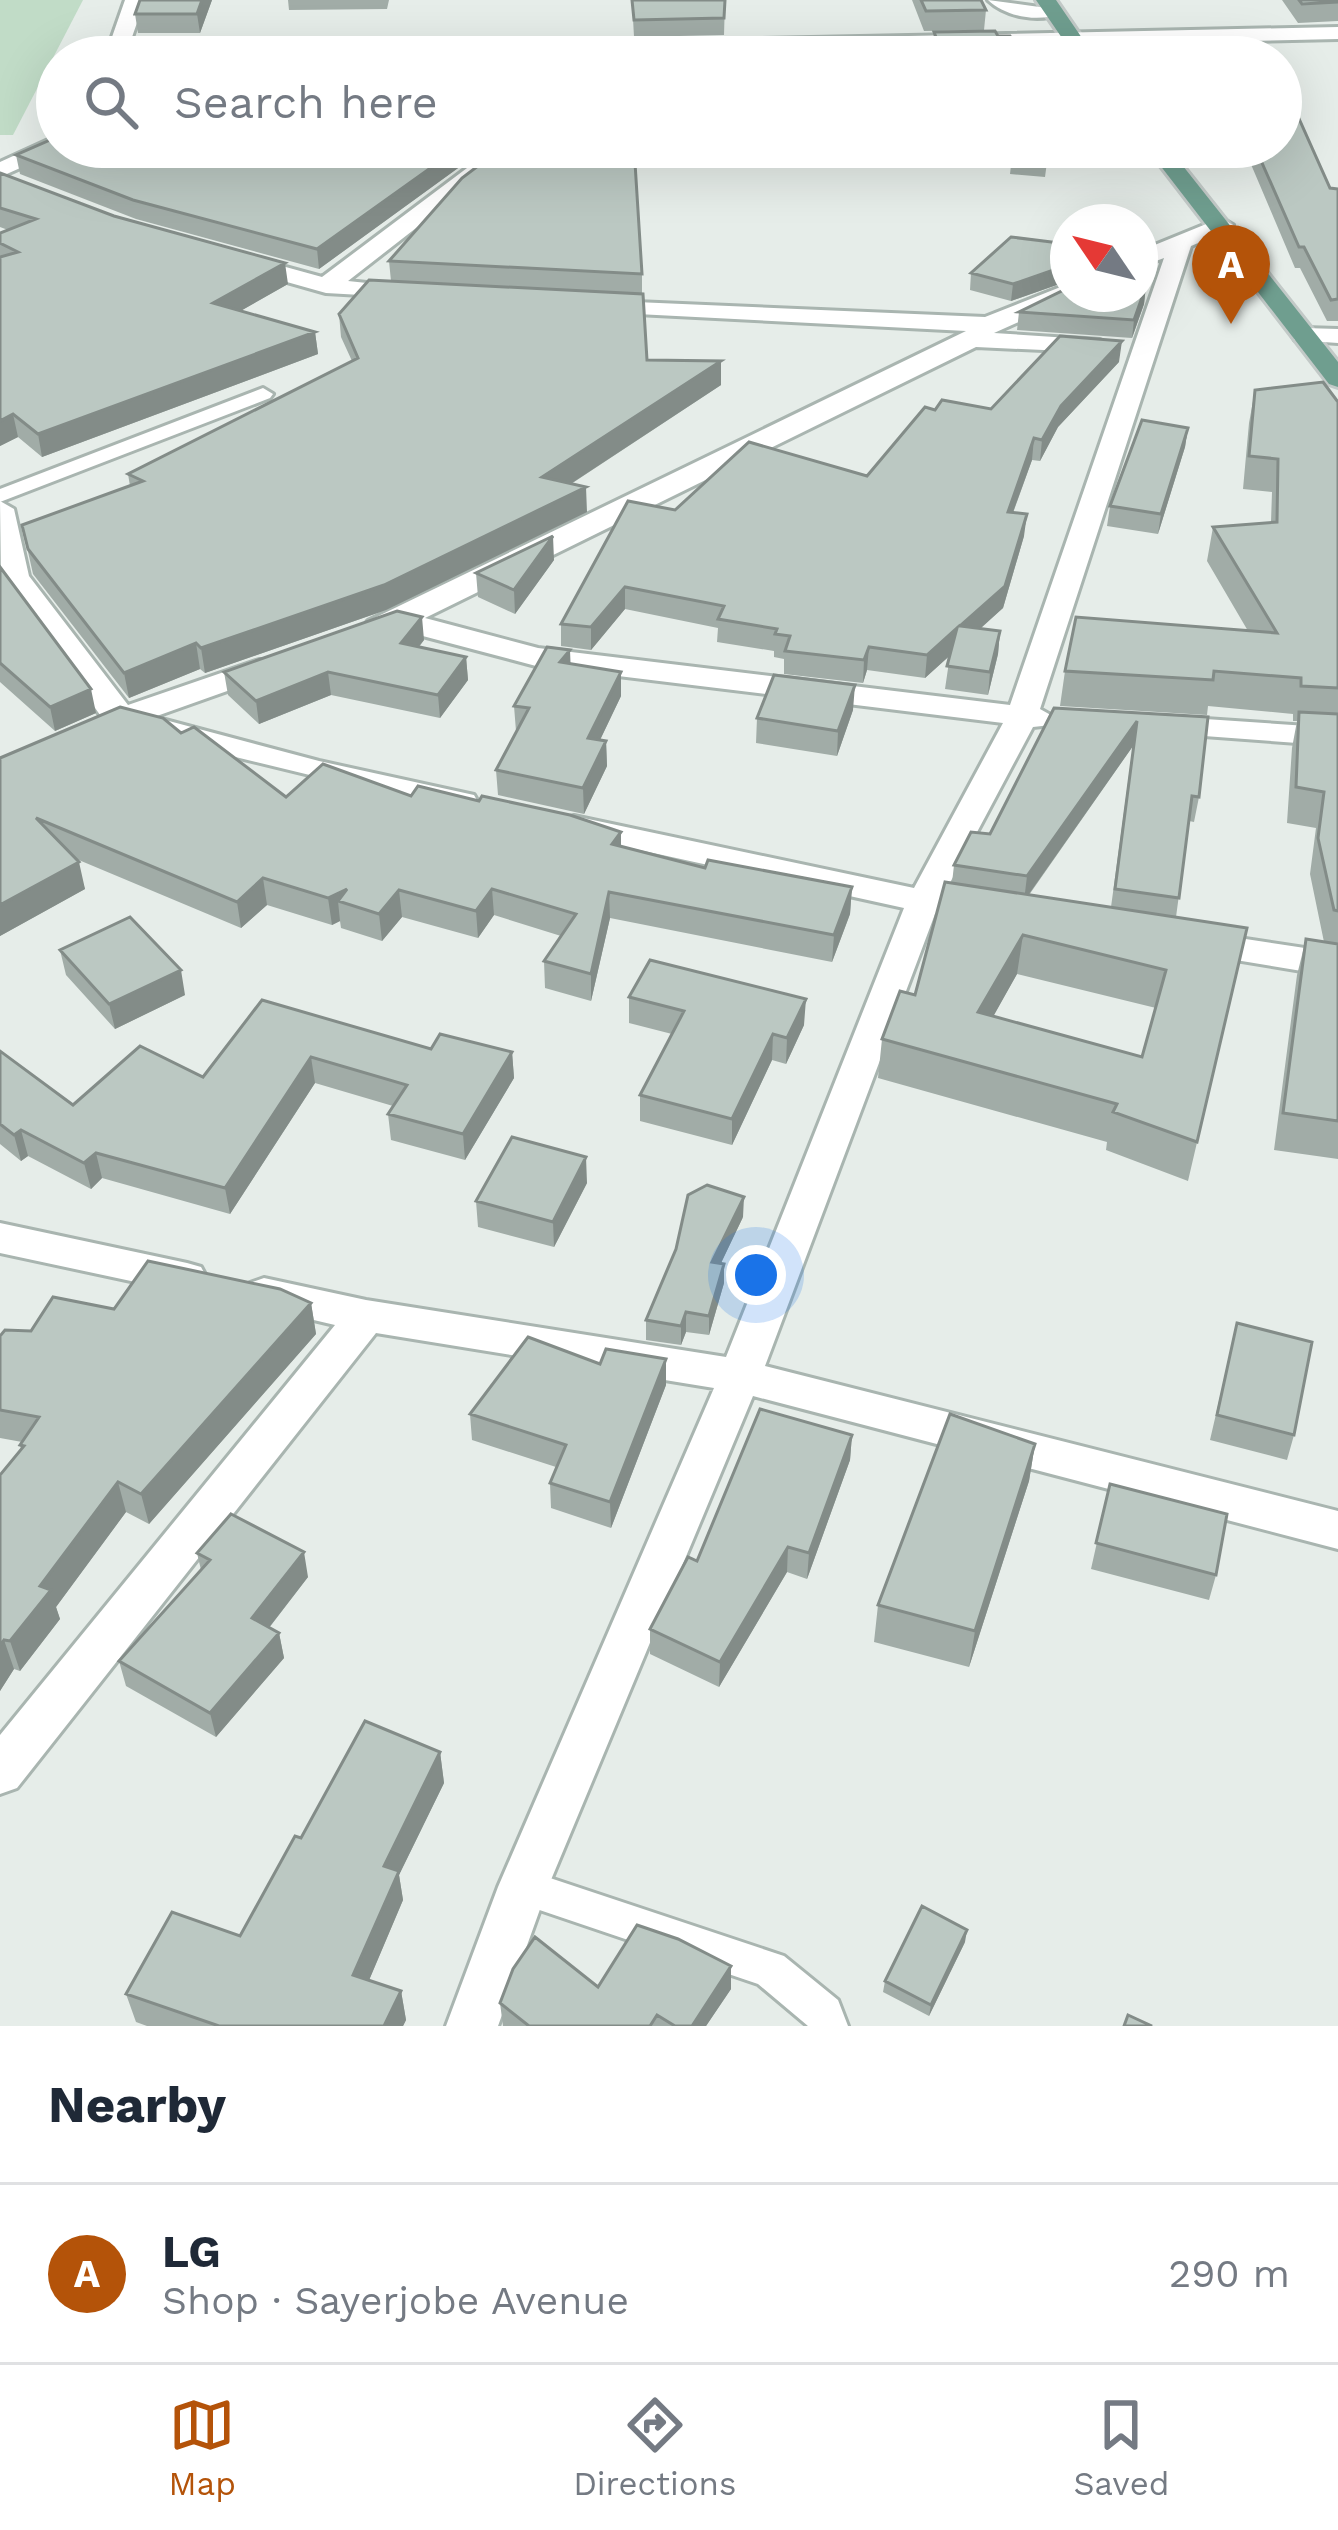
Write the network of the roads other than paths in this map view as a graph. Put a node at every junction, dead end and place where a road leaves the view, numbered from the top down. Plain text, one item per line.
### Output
1 (135, 0) edge
2 (994, 0) edge
3 (1050, 7) edge
4 (1338, 33) edge
5 (122, 36) edge
6 (1070, 36) edge
7 (1282, 36) edge
8 (36, 148) edge
9 (0, 150) edge
10 (36, 157) edge
11 (481, 168) edge
12 (1174, 168) edge
13 (5, 178) edge
14 (1221, 225) junction
15 (1180, 242) junction
16 (1158, 252) edge
17 (215, 254) edge
18 (326, 286) junction
19 (422, 294) edge
20 (1050, 299) edge
21 (566, 303) edge
22 (980, 332) junction
23 (1304, 335) junction
24 (1338, 336) edge
25 (1143, 351) junction
26 (1338, 379) edge
27 (263, 394) dead end
28 (0, 496) edge
29 (0, 509) edge
30 (398, 620) junction
31 (355, 635) edge
32 (292, 658) edge
33 (1022, 716) junction
34 (122, 718) junction
35 (1067, 719) edge
36 (1135, 724) edge
37 (81, 736) edge
38 (1338, 737) edge
39 (502, 811) edge
40 (548, 820) edge
41 (922, 902) junction
42 (969, 909) edge
43 (1153, 937) edge
44 (1338, 965) edge
45 (0, 1238) edge
46 (366, 1316) junction
47 (740, 1376) junction
48 (1338, 1531) edge
49 (0, 1772) edge
50 (523, 1887) junction
51 (472, 2026) edge
52 (829, 2026) edge

1 - 5 street
2 - 3 lane
3 - 6 main road
4 - 7 street
8 - 9 street
10 - 13 street
11 - 18 street
12 - 14 main road
14 - 15 street
14 - 23 main road
15 - 16 street
15 - 25 street
17 - 18 street
18 - 19 street
20 - 22 street
21 - 22 street
22 - 25 street
22 - 30 street
23 - 24 street
23 - 26 main road
25 - 33 street
27 - 28 lane
29 - 34 street
30 - 31 street
30 - 33 street
32 - 34 street
33 - 35 street
33 - 41 street
34 - 37 street
34 - 39 street
36 - 38 street
40 - 41 street
41 - 42 street
41 - 47 street
43 - 44 street
45 - 46 street
46 - 47 street
46 - 49 street
47 - 48 street
47 - 50 street
50 - 51 street
50 - 52 lane

